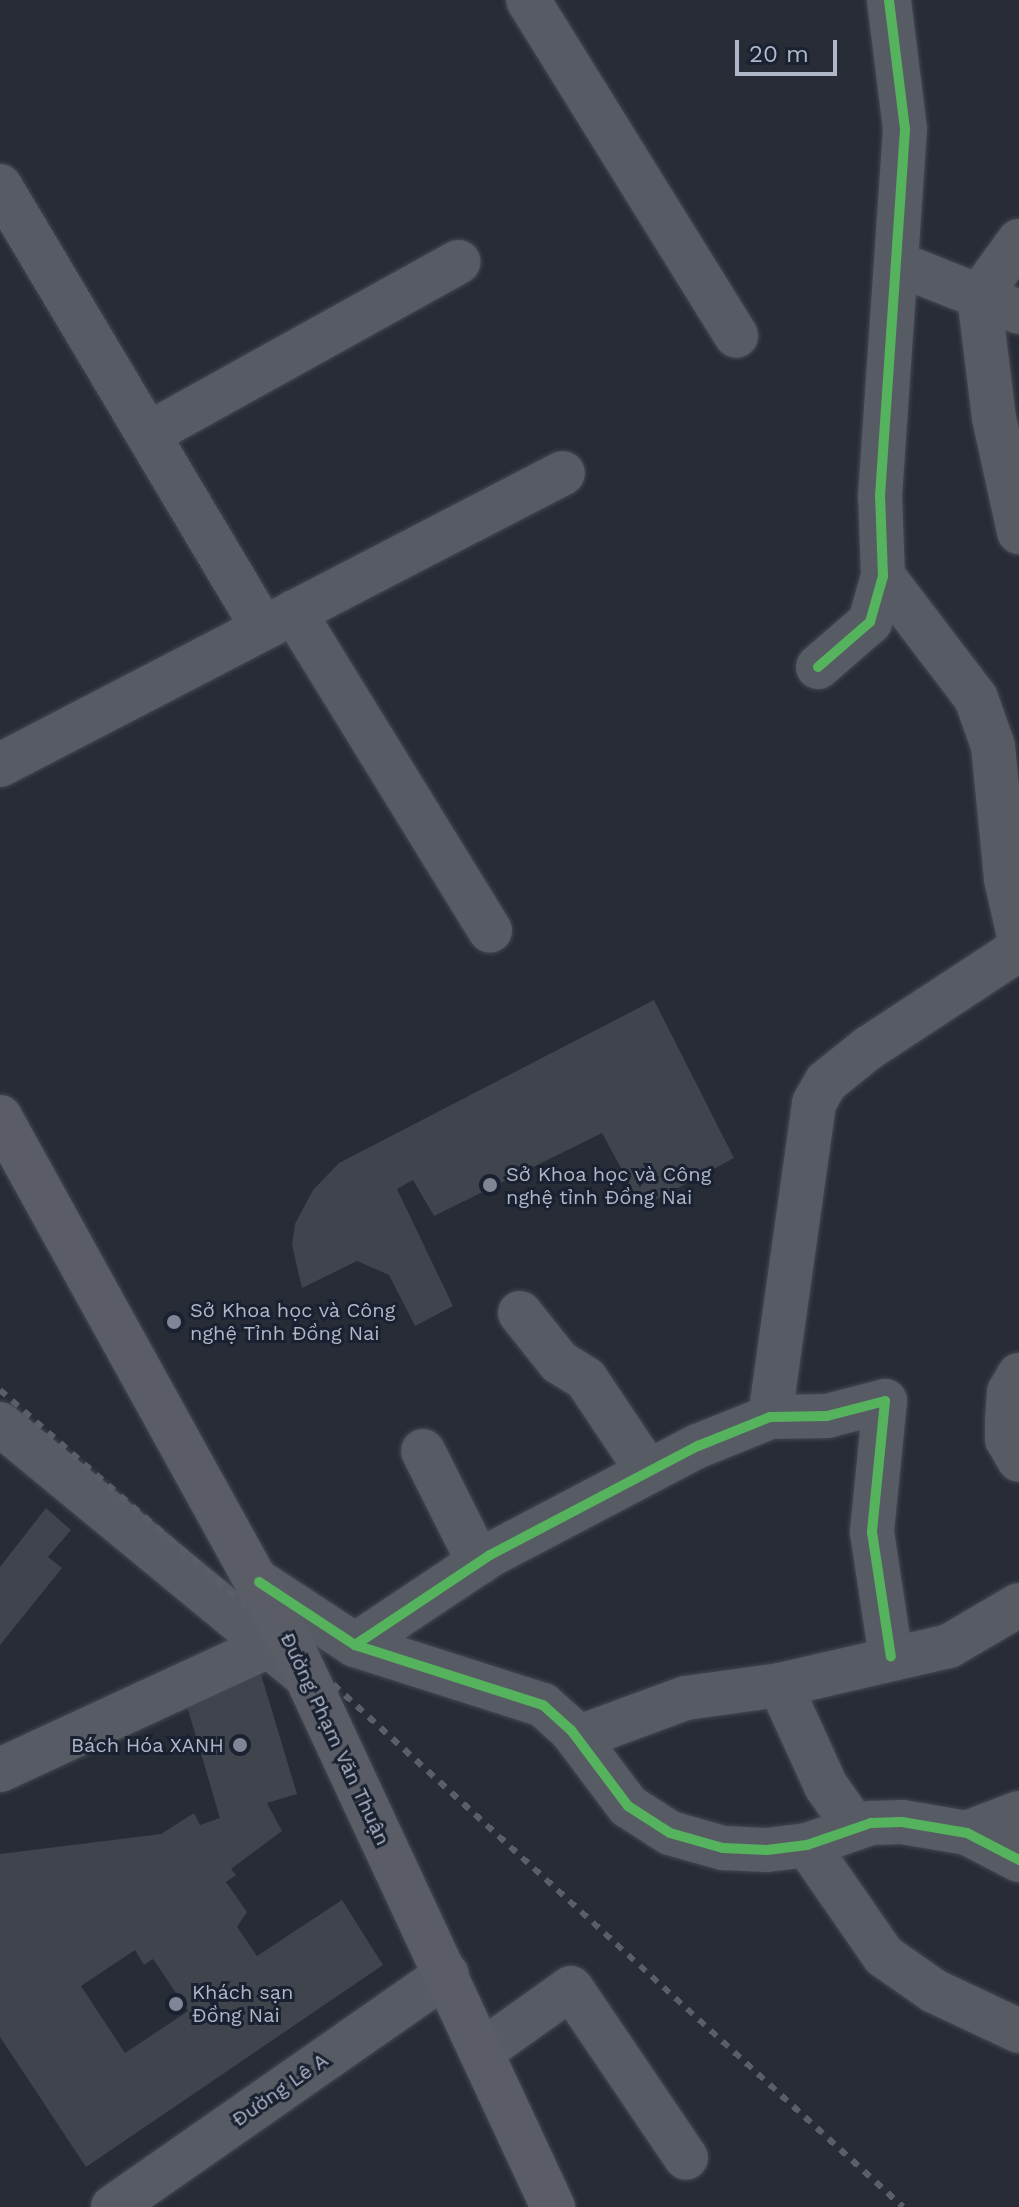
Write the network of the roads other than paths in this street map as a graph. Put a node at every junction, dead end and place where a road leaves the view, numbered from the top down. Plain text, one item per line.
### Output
1 (528, 0) edge
2 (889, 0) edge
3 (0, 186) edge
4 (1019, 241) edge
5 (458, 262) dead end
6 (898, 264) junction
7 (979, 296) junction
8 (1019, 312) edge
9 (736, 336) dead end
10 (148, 434) junction
11 (563, 473) dead end
12 (1019, 532) edge
13 (883, 576) junction
14 (279, 620) junction
15 (818, 667) dead end
16 (0, 765) edge
17 (490, 931) dead end
18 (1019, 936) edge
19 (1019, 949) edge
20 (0, 1117) edge
21 (520, 1313) dead end
22 (1019, 1375) edge
23 (770, 1417) junction
24 (0, 1424) edge
25 (423, 1451) dead end
26 (1019, 1460) edge
27 (647, 1470) junction
28 (479, 1563) junction
29 (259, 1582) junction
30 (1019, 1605) edge
31 (355, 1645) junction
32 (268, 1646) junction
33 (891, 1657) junction
34 (305, 1675) junction
35 (780, 1685) junction
36 (577, 1738) junction
37 (0, 1770) edge
38 (1019, 1813) edge
39 (855, 1827) junction
40 (967, 1833) junction
41 (807, 1845) junction
42 (1019, 1860) edge
43 (447, 1974) junction
44 (1019, 2031) edge
45 (481, 2052) junction
46 (686, 2158) dead end
47 (113, 2207) edge
48 (553, 2207) edge

1 - 9 street
2 - 6 street
3 - 10 street
4 - 7 street
5 - 10 street
6 - 7 street
6 - 13 street
7 - 8 street
7 - 12 street
10 - 14 street
11 - 14 street
13 - 15 street
13 - 18 street
14 - 16 street
14 - 17 street
19 - 23 street
20 - 29 main road, Đường Phạm Văn Thuận
21 - 27 street
22 - 26 street
23 - 27 street
23 - 33 street
24 - 32 street
25 - 28 street
27 - 28 street
28 - 31 street
29 - 31 street
29 - 34 main road, Đường Phạm Văn Thuận
30 - 33 street
31 - 36 street
32 - 34 street
32 - 37 street
33 - 35 street
34 - 43 main road, Đường Phạm Văn Thuận
35 - 36 street
35 - 39 street
36 - 41 street
38 - 40 street
39 - 40 street
39 - 41 street
40 - 42 street
41 - 44 street
43 - 45 main road, Đường Phạm Văn Thuận
43 - 47 street, Đường Lê A
45 - 46 street
45 - 48 main road, Đường Phạm Văn Thuận

